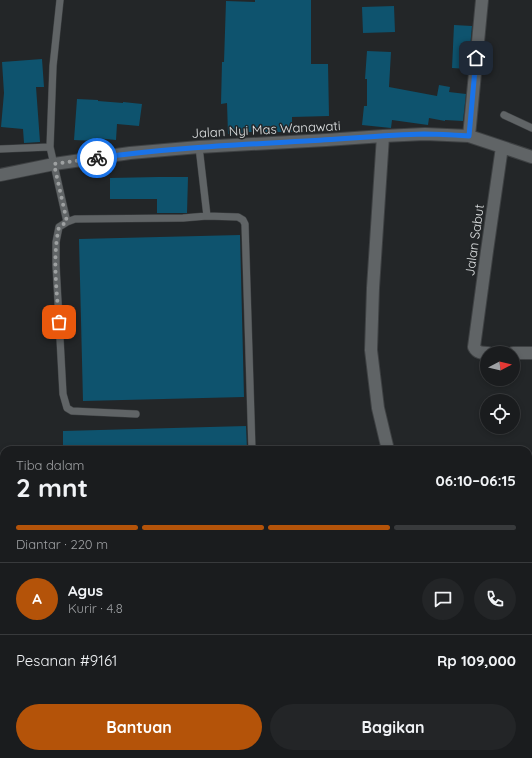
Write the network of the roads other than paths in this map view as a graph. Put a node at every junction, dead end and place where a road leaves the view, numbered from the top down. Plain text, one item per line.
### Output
1 (60, 0) edge
2 (482, 0) edge
3 (504, 115) dead end
4 (532, 128) edge
5 (383, 136) junction
6 (469, 136) junction
7 (50, 147) junction
8 (199, 147) junction
9 (502, 147) junction
10 (0, 149) edge
11 (532, 157) edge
12 (54, 164) junction
13 (0, 175) edge
14 (207, 216) junction
15 (67, 222) junction
16 (480, 352) edge
17 (520, 353) edge
18 (532, 353) edge
19 (136, 414) dead end
20 (252, 446) edge
21 (387, 446) edge

1 - 7 lane
2 - 6 street
3 - 4 lane
5 - 6 street, Jalan Nyi Mas Wanawati
5 - 8 street, Jalan Nyi Mas Wanawati
5 - 21 street
6 - 9 street, Jalan Nyi Mas Wanawati
7 - 10 lane
7 - 12 lane
8 - 12 street, Jalan Nyi Mas Wanawati
8 - 14 lane
9 - 11 street, Jalan Nyi Mas Wanawati
9 - 16 street, Jalan Sabut
12 - 13 street, Jalan Nyi Mas Wanawati
12 - 15 lane
14 - 15 lane
14 - 20 lane
15 - 19 lane
17 - 18 street

